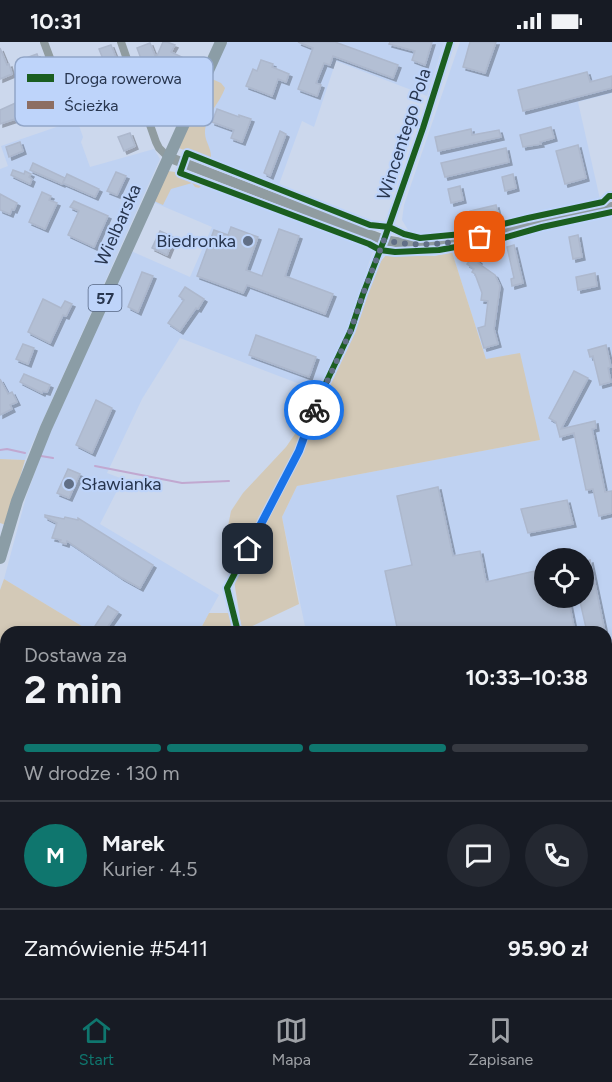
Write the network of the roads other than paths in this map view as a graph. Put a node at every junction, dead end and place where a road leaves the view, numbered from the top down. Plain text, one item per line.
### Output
1 (44, 42) edge
2 (121, 42) edge
3 (221, 42) edge
4 (450, 42) edge
5 (50, 57) edge
6 (126, 57) edge
7 (213, 59) edge
8 (150, 126) edge
9 (182, 126) edge
10 (168, 157) junction
11 (612, 207) edge
12 (384, 240) junction
13 (0, 558) edge
14 (236, 626) edge

1 - 5 street
2 - 6 street
3 - 7 main road, Wielbarska / 57
4 - 12 street, Wincentego Pola
8 - 10 street
9 - 10 main road, Wielbarska / 57
10 - 12 street
10 - 13 main road, Wielbarska / 57
11 - 12 street
12 - 14 street, Wincentego Pola

